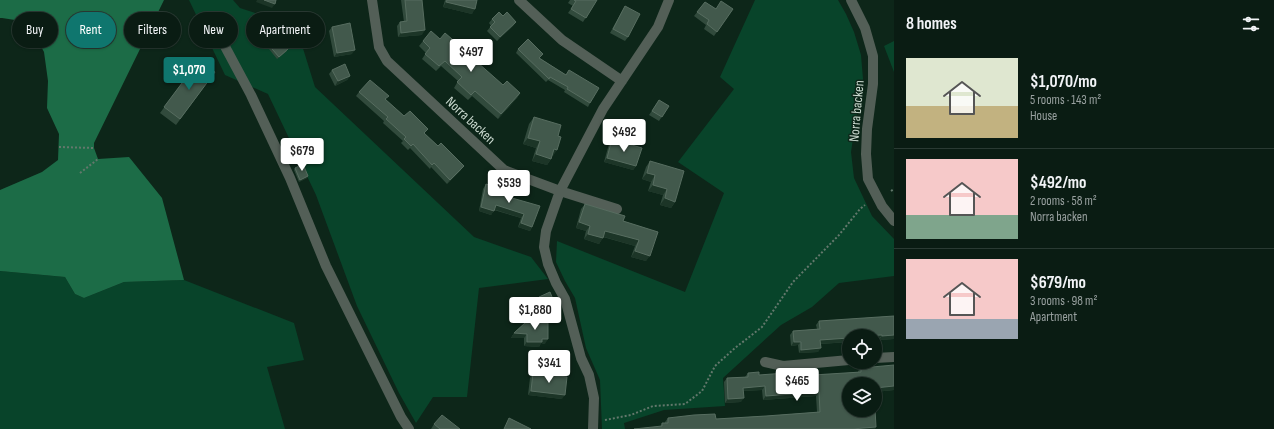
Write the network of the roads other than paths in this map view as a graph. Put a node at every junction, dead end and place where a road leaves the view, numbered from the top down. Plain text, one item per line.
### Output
1 (372, 0) edge
2 (519, 0) edge
3 (669, 0) edge
4 (851, 0) edge
5 (226, 48) edge
6 (622, 81) junction
7 (560, 191) junction
8 (616, 209) dead end
9 (894, 220) edge
10 (894, 357) edge
11 (882, 358) edge
12 (842, 361) edge
13 (765, 362) dead end
14 (594, 426) edge
15 (409, 429) edge

1 - 7 street, Norra backen
2 - 6 street
3 - 6 street
4 - 9 street, Norra backen
5 - 15 street
6 - 7 street
7 - 8 street, Norra backen
7 - 14 street
10 - 11 street
12 - 13 street

